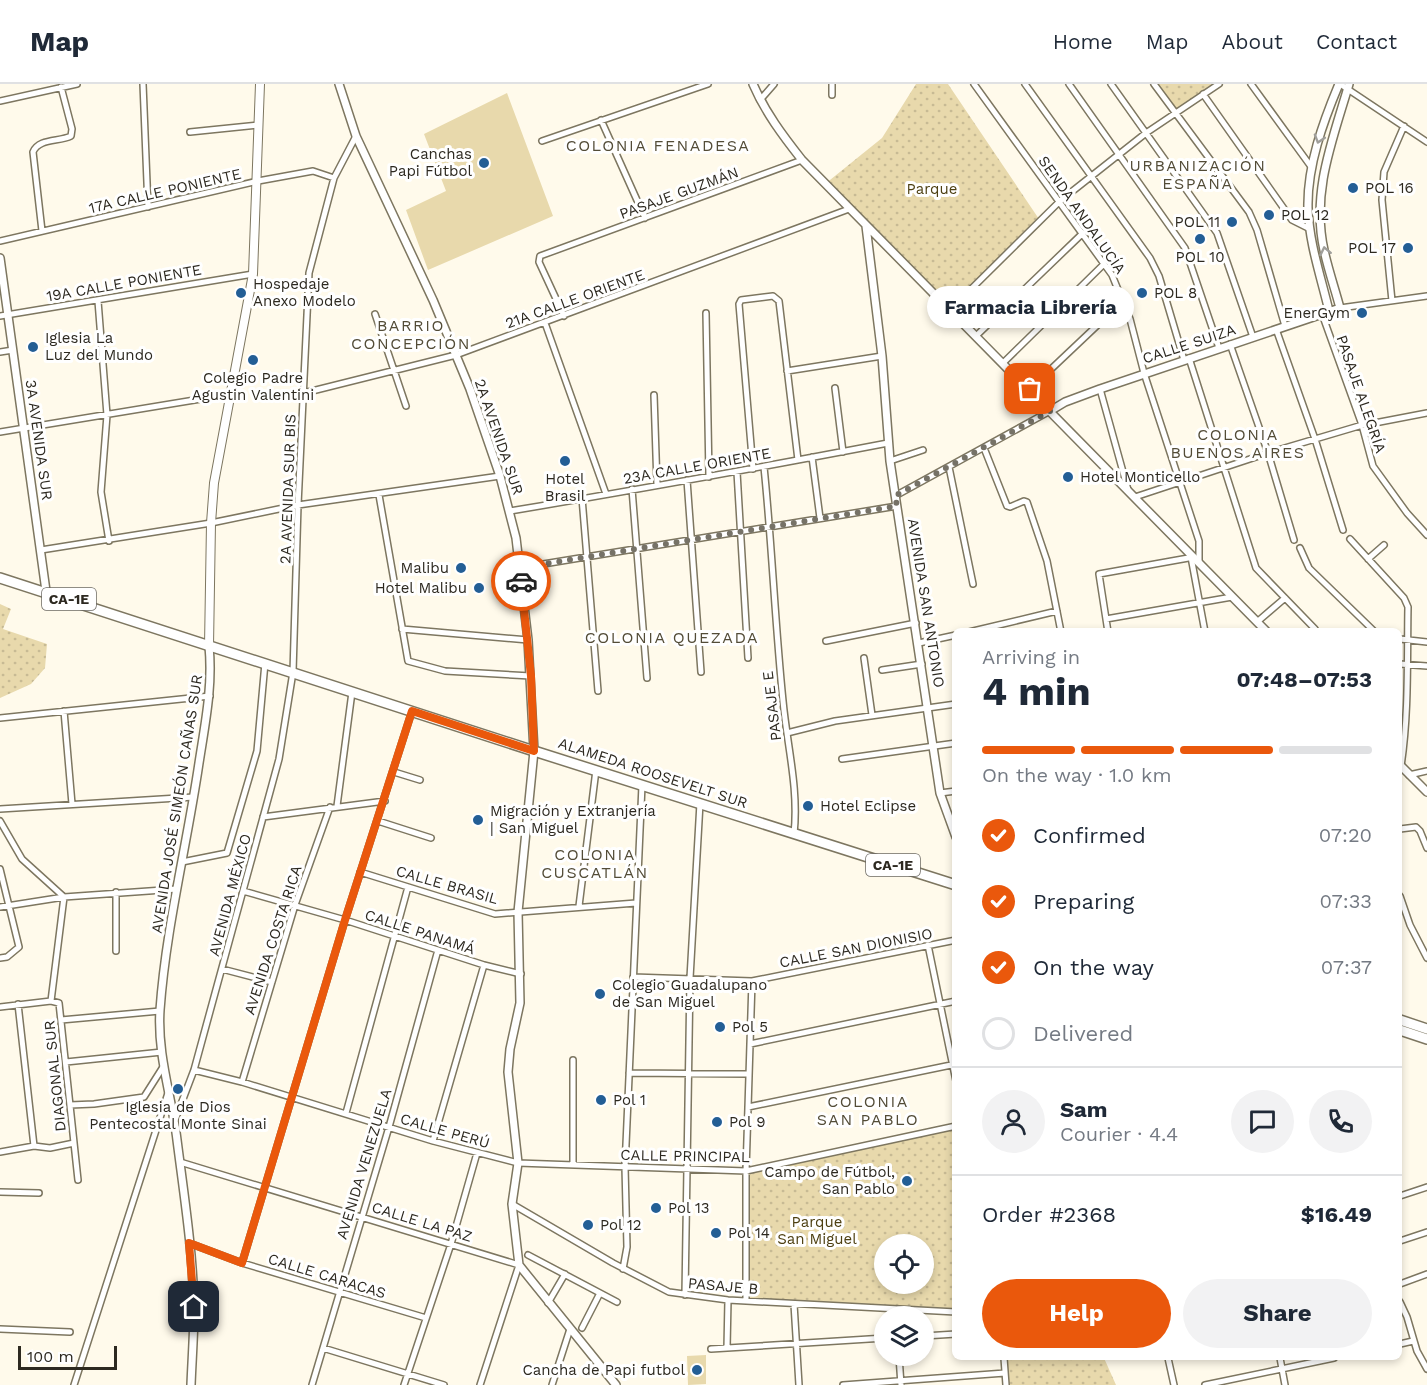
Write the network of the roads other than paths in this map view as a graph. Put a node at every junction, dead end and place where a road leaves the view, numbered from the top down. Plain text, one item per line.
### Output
1 (77, 84) edge
2 (143, 84) edge
3 (260, 84) edge
4 (339, 84) edge
5 (708, 84) edge
6 (753, 84) edge
7 (774, 84) edge
8 (832, 84) edge
9 (974, 84) edge
10 (1025, 84) edge
11 (1069, 84) edge
12 (1111, 84) edge
13 (1154, 84) edge
14 (1219, 84) edge
15 (1251, 84) edge
16 (1340, 84) edge
17 (693, 86) edge
18 (62, 87) junction
19 (1349, 87) edge
20 (832, 94) dead end
21 (1203, 94) junction
22 (760, 100) junction
23 (0, 101) edge
24 (1175, 113) junction
25 (600, 120) junction
26 (258, 125) junction
27 (1404, 126) junction
28 (190, 132) dead end
29 (1146, 133) junction
30 (356, 136) junction
31 (542, 141) dead end
32 (1427, 142) edge
33 (1119, 155) junction
34 (802, 160) junction
35 (1312, 168) junction
36 (1090, 176) junction
37 (334, 178) junction
38 (258, 182) junction
39 (1309, 187) junction
40 (1321, 190) junction
41 (1060, 201) junction
42 (148, 207) junction
43 (849, 209) junction
44 (645, 218) junction
45 (866, 226) junction
46 (1310, 229) junction
47 (42, 231) junction
48 (1083, 233) junction
49 (0, 241) edge
50 (0, 258) edge
51 (1104, 264) junction
52 (253, 274) junction
53 (1427, 296) edge
54 (98, 301) junction
55 (1392, 301) junction
56 (1123, 302) junction
57 (1340, 308) junction
58 (950, 310) junction
59 (706, 313) dead end
60 (1326, 313) junction
61 (375, 314) dead end
62 (9, 315) junction
63 (0, 316) edge
64 (564, 316) junction
65 (545, 323) junction
66 (1285, 326) junction
67 (1276, 329) junction
68 (976, 336) junction
69 (1253, 337) junction
70 (1230, 344) junction
71 (1219, 348) junction
72 (14, 350) junction
73 (0, 352) edge
74 (456, 355) junction
75 (882, 356) junction
76 (1186, 359) junction
77 (1003, 363) junction
78 (394, 370) junction
79 (787, 371) junction
80 (1144, 373) junction
81 (836, 388) dead end
82 (1030, 389) junction
83 (1100, 389) junction
84 (304, 393) junction
85 (231, 394) junction
86 (654, 395) dead end
87 (406, 406) dead end
88 (1050, 411) junction
89 (1427, 413) edge
90 (107, 415) junction
91 (1362, 425) junction
92 (24, 429) junction
93 (0, 432) edge
94 (1315, 439) junction
95 (888, 443) junction
96 (984, 448) junction
97 (923, 450) dead end
98 (843, 452) junction
99 (1268, 453) junction
100 (812, 457) junction
101 (798, 460) junction
102 (890, 461) junction
103 (764, 467) junction
104 (949, 467) junction
105 (1225, 467) junction
106 (753, 469) junction
107 (737, 472) junction
108 (500, 476) junction
109 (709, 477) junction
110 (687, 480) junction
111 (1179, 482) junction
112 (657, 485) junction
113 (632, 489) junction
114 (1128, 490) junction
115 (606, 494) junction
116 (379, 495) junction
117 (895, 496) junction
118 (1135, 497) junction
119 (582, 498) junction
120 (298, 505) junction
121 (897, 506) junction
122 (510, 512) junction
123 (820, 518) junction
124 (211, 523) junction
125 (771, 527) junction
126 (1343, 530) dead end
127 (741, 532) junction
128 (1427, 535) edge
129 (1350, 539) dead end
130 (690, 540) junction
131 (1294, 540) dead end
132 (109, 541) junction
133 (1383, 545) dead end
134 (1300, 548) dead end
135 (637, 549) junction
136 (41, 550) junction
137 (588, 557) junction
138 (1195, 559) junction
139 (1368, 559) junction
140 (519, 568) junction
141 (0, 578) edge
142 (973, 584) dead end
143 (46, 591) junction
144 (1232, 597) junction
145 (1285, 598) junction
146 (1200, 603) junction
147 (1057, 611) junction
148 (1106, 619) junction
149 (1257, 622) junction
150 (916, 623) junction
151 (986, 628) edge
152 (1060, 628) edge
153 (1107, 628) edge
154 (1204, 628) edge
155 (1263, 628) edge
156 (1314, 628) edge
157 (1371, 628) edge
158 (402, 629) junction
159 (952, 636) edge
160 (1402, 639) edge
161 (528, 640) junction
162 (1408, 640) junction
163 (826, 641) dead end
164 (1427, 642) edge
165 (919, 643) junction
166 (209, 646) junction
167 (748, 658) dead end
168 (864, 658) dead end
169 (265, 663) junction
170 (922, 664) junction
171 (1402, 664) edge
172 (1407, 665) junction
173 (1427, 666) edge
174 (882, 670) dead end
175 (293, 672) junction
176 (701, 672) dead end
177 (531, 676) junction
178 (647, 678) dead end
179 (352, 691) junction
180 (598, 691) dead end
181 (210, 696) junction
182 (952, 705) edge
183 (928, 708) junction
184 (64, 711) junction
185 (412, 711) junction
186 (872, 715) junction
187 (0, 718) edge
188 (787, 733) junction
189 (952, 744) edge
190 (933, 746) junction
191 (534, 751) junction
192 (1402, 757) edge
193 (842, 759) dead end
194 (1402, 767) edge
195 (596, 770) junction
196 (1427, 771) edge
197 (394, 772) junction
198 (1409, 774) junction
199 (420, 780) dead end
200 (642, 784) junction
201 (952, 792) edge
202 (1427, 792) edge
203 (940, 793) junction
204 (194, 797) junction
205 (385, 801) junction
206 (700, 803) junction
207 (72, 804) junction
208 (333, 807) junction
209 (0, 809) edge
210 (263, 817) junction
211 (0, 821) edge
212 (378, 821) junction
213 (952, 826) edge
214 (1402, 830) edge
215 (794, 834) junction
216 (431, 838) dead end
217 (1427, 848) edge
218 (182, 862) junction
219 (0, 869) edge
220 (360, 872) junction
221 (952, 884) edge
222 (408, 887) junction
223 (177, 889) junction
224 (243, 891) junction
225 (116, 892) junction
226 (64, 897) junction
227 (1402, 900) edge
228 (636, 903) junction
229 (9, 905) junction
230 (295, 905) junction
231 (579, 906) junction
232 (0, 907) edge
233 (518, 912) junction
234 (345, 920) junction
235 (394, 936) junction
236 (952, 941) edge
237 (928, 945) junction
238 (438, 950) junction
239 (116, 951) dead end
240 (1426, 954) edge
241 (0, 958) edge
242 (484, 965) junction
243 (222, 969) junction
244 (521, 974) junction
245 (633, 977) junction
246 (690, 978) junction
247 (752, 981) junction
248 (272, 982) junction
249 (51, 1001) junction
250 (952, 1002) edge
251 (18, 1004) junction
252 (940, 1005) junction
253 (0, 1007) edge
254 (160, 1011) junction
255 (61, 1020) junction
256 (1402, 1021) edge
257 (1427, 1029) edge
258 (1402, 1031) edge
259 (1427, 1039) edge
260 (750, 1044) junction
261 (162, 1052) junction
262 (952, 1056) edge
263 (573, 1060) dead end
264 (66, 1062) junction
265 (952, 1064) edge
266 (163, 1067) junction
267 (194, 1070) junction
268 (629, 1073) junction
269 (688, 1073) junction
270 (749, 1074) junction
271 (242, 1082) junction
272 (168, 1091) junction
273 (292, 1097) junction
274 (70, 1105) junction
275 (748, 1107) junction
276 (346, 1113) junction
277 (175, 1120) junction
278 (389, 1127) junction
279 (952, 1127) edge
280 (433, 1141) junction
281 (74, 1143) junction
282 (34, 1146) junction
283 (0, 1152) edge
284 (477, 1153) junction
285 (180, 1161) junction
286 (518, 1163) junction
287 (573, 1165) junction
288 (625, 1167) junction
289 (686, 1169) junction
290 (746, 1171) junction
291 (78, 1180) dead end
292 (265, 1187) junction
293 (1427, 1187) edge
294 (0, 1192) edge
295 (39, 1193) dead end
296 (1402, 1195) edge
297 (512, 1204) junction
298 (362, 1216) junction
299 (1427, 1232) edge
300 (1402, 1240) edge
301 (189, 1243) junction
302 (451, 1244) junction
303 (528, 1255) dead end
304 (242, 1263) junction
305 (519, 1265) junction
306 (623, 1269) junction
307 (566, 1274) junction
308 (1427, 1274) edge
309 (1402, 1283) edge
310 (338, 1292) junction
311 (600, 1293) junction
312 (685, 1295) junction
313 (728, 1300) junction
314 (746, 1300) junction
315 (617, 1302) dead end
316 (548, 1303) junction
317 (794, 1304) junction
318 (1402, 1306) edge
319 (874, 1308) edge
320 (934, 1311) edge
321 (952, 1312) edge
322 (426, 1317) junction
323 (582, 1328) dead end
324 (0, 1329) edge
325 (570, 1329) junction
326 (70, 1332) dead end
327 (952, 1334) edge
328 (934, 1335) edge
329 (874, 1339) edge
330 (1413, 1341) junction
331 (796, 1344) junction
332 (1402, 1344) edge
333 (323, 1348) junction
334 (727, 1348) junction
335 (711, 1349) dead end
336 (1004, 1360) edge
337 (1168, 1360) edge
338 (1280, 1360) edge
339 (1325, 1360) edge
340 (1425, 1361) edge
341 (900, 1366) edge
342 (1282, 1369) junction
343 (1427, 1369) edge
344 (1005, 1373) junction
345 (407, 1375) junction
346 (901, 1383) edge
347 (74, 1385) edge
348 (191, 1385) edge
349 (312, 1385) edge
350 (404, 1385) edge
351 (444, 1385) edge
352 (480, 1385) edge
353 (552, 1385) edge
354 (616, 1385) edge
355 (799, 1385) edge
356 (843, 1385) edge
357 (1006, 1385) edge
358 (1174, 1385) edge
359 (1205, 1385) edge
360 (1285, 1385) edge

1 - 18 street
2 - 42 street
3 - 26 main road, AVENIDA JOSÉ SIMEÓN CAÑAS SUR
4 - 30 street, 2A AVENIDA SUR
5 - 17 street
6 - 22 street
7 - 22 street
8 - 20 street
9 - 41 street, SENDA ANDALUCÍA
10 - 36 street
11 - 33 street
12 - 29 street
13 - 24 street
14 - 21 street
15 - 35 street
16 - 19 street
16 -> 35 street
17 - 25 street
18 - 23 street
18 - 47 street
19 - 27 street
19 - 40 street
21 - 24 street
21 - 46 street
22 - 34 street
24 - 29 street
24 - 66 street
25 - 31 street
25 - 44 street
26 - 28 street
26 - 38 main road, AVENIDA JOSÉ SIMEÓN CAÑAS SUR
27 - 32 street
27 - 55 street
29 - 33 street
29 - 69 street
30 - 37 street, 2A AVENIDA SUR BIS
30 - 74 street, 2A AVENIDA SUR
33 - 36 street
33 - 71 street
34 - 43 street
34 - 44 street, PASAJE GUZMÁN
35 - 39 street
36 - 41 street
36 - 76 street
37 - 38 street, 17A CALLE PONIENTE
37 - 84 street, 2A AVENIDA SUR BIS
38 - 42 street, 17A CALLE PONIENTE
38 - 52 main road, AVENIDA JOSÉ SIMEÓN CAÑAS SUR
39 - 40 street
39 - 46 street
57 -> 40 street
41 - 48 street, SENDA ANDALUCÍA
41 - 58 street
42 - 47 street, 17A CALLE PONIENTE
43 - 45 street
43 - 64 street, 21A CALLE ORIENTE
44 - 64 street, PASAJE GUZMÁN
45 - 58 street
45 - 75 street, AVENIDA SAN ANTONIO
46 - 60 street
47 - 49 street, 17A CALLE PONIENTE
48 - 51 street, SENDA ANDALUCÍA
48 - 68 street
50 - 62 street, 3A AVENIDA SUR
51 - 56 street, SENDA ANDALUCÍA
51 - 77 street
52 - 54 street, 19A CALLE PONIENTE
52 - 85 main road, AVENIDA JOSÉ SIMEÓN CAÑAS SUR
53 - 55 street
54 - 62 street, 19A CALLE PONIENTE
54 - 90 street
55 - 57 street
56 - 80 street, SENDA ANDALUCÍA
56 - 82 street
57 - 60 street, CALLE SUIZA
58 - 68 street
59 - 109 street
60 - 66 street, CALLE SUIZA
60 - 91 street, PASAJE ALEGRÍA
61 - 78 street
62 - 63 street, 19A CALLE PONIENTE
62 - 72 street, 3A AVENIDA SUR
64 - 65 street, 21A CALLE ORIENTE
65 - 74 street, 21A CALLE ORIENTE
65 - 115 street
66 - 67 street, CALLE SUIZA
67 - 69 street, CALLE SUIZA
67 - 94 street
68 - 77 street
69 - 70 street, CALLE SUIZA
70 - 71 street, CALLE SUIZA
70 - 99 street
71 - 76 street, CALLE SUIZA
72 - 73 street
72 - 92 street, 3A AVENIDA SUR
74 - 78 street, 21A CALLE ORIENTE
74 - 108 street, 2A AVENIDA SUR
75 - 79 street
75 - 95 street, AVENIDA SAN ANTONIO
76 - 80 street, CALLE SUIZA
76 - 105 street
77 - 82 street
78 - 84 street, 21A CALLE ORIENTE
78 - 87 street
79 - 101 street
79 - 106 street
80 - 83 street, CALLE SUIZA
80 - 111 street, SENDA ANDALUCÍA
81 - 98 street
82 - 88 street
83 - 88 street, CALLE SUIZA
83 - 114 street
84 - 120 street, 2A AVENIDA SUR BIS
85 - 90 street
85 - 124 main road, AVENIDA JOSÉ SIMEÓN CAÑAS SUR
86 - 112 street
88 - 96 street
88 - 114 street
89 - 91 street
90 - 92 street
90 - 132 street
91 - 94 street
91 - 128 street, PASAJE ALEGRÍA
92 - 93 street
92 - 136 street, 3A AVENIDA SUR
94 - 99 street
94 - 126 street
95 - 98 street, 23A CALLE ORIENTE
95 - 102 street, AVENIDA SAN ANTONIO
96 - 104 street
96 - 147 street
97 - 102 street
98 - 100 street, 23A CALLE ORIENTE
99 - 105 street
99 - 131 street
100 - 101 street, 23A CALLE ORIENTE
100 - 123 street
101 - 103 street, 23A CALLE ORIENTE
102 - 117 street, AVENIDA SAN ANTONIO
103 - 106 street, 23A CALLE ORIENTE
103 - 125 street, PASAJE E
104 - 117 street
104 - 142 street
105 - 111 street
105 - 145 street
106 - 107 street, 23A CALLE ORIENTE
107 - 109 street, 23A CALLE ORIENTE
107 - 127 street
108 - 116 street
108 - 122 street, 2A AVENIDA SUR
109 - 110 street, 23A CALLE ORIENTE
110 - 112 street, 23A CALLE ORIENTE
110 - 130 street
111 - 118 street
111 - 138 street, SENDA ANDALUCÍA
112 - 113 street, 23A CALLE ORIENTE
113 - 115 street, 23A CALLE ORIENTE
113 - 135 street
114 - 118 street
115 - 119 street, 23A CALLE ORIENTE
116 - 120 street
116 - 158 street
117 - 121 street, AVENIDA SAN ANTONIO
118 - 138 street
119 - 122 street, 23A CALLE ORIENTE
119 - 137 street
120 - 124 street
120 - 175 street, 2A AVENIDA SUR BIS
121 - 123 street
121 - 150 street, AVENIDA SAN ANTONIO
122 - 140 street, 2A AVENIDA SUR
123 - 125 street
124 - 132 street
124 - 166 main road, AVENIDA JOSÉ SIMEÓN CAÑAS SUR
125 - 127 street
125 - 188 street, PASAJE E
127 - 130 street
127 - 167 street
129 - 139 street
130 - 135 street
130 - 176 street
132 - 136 street
133 - 139 street
134 - 157 street
135 - 137 street
135 - 178 street
136 - 143 street, 3A AVENIDA SUR
137 - 140 street
137 - 180 street
138 - 144 street
138 - 146 street, SENDA ANDALUCÍA
138 - 148 street
139 - 162 street
140 - 161 street, 2A AVENIDA SUR
141 - 143 highway, ALAMEDA ROOSEVELT SUR / CA-1E
143 - 166 highway, ALAMEDA ROOSEVELT SUR / CA-1E
144 - 146 street
144 - 149 street
145 - 149 street
145 - 156 street
146 - 148 street
146 - 154 street, SENDA ANDALUCÍA
147 - 151 street
147 - 152 street
148 - 153 street
149 - 155 street
150 - 163 street
150 - 165 street, AVENIDA SAN ANTONIO
158 - 161 street
158 - 177 street
159 - 165 street
160 - 162 street
161 - 177 street, 2A AVENIDA SUR
162 - 164 street
162 - 172 street
165 - 170 street, AVENIDA SAN ANTONIO
166 - 169 highway, ALAMEDA ROOSEVELT SUR / CA-1E
166 - 181 street, AVENIDA JOSÉ SIMEÓN CAÑAS SUR
168 - 186 street
169 - 175 highway, ALAMEDA ROOSEVELT SUR / CA-1E
169 - 218 street
170 - 174 street
170 - 183 street, AVENIDA SAN ANTONIO
171 - 172 street
172 - 173 street
172 - 192 street
175 - 179 highway, ALAMEDA ROOSEVELT SUR / CA-1E
175 - 210 street, AVENIDA MÉXICO
177 - 191 street, 2A AVENIDA SUR
179 - 185 highway, ALAMEDA ROOSEVELT SUR / CA-1E
179 - 208 street, AVENIDA COSTA RICA
181 - 184 street
181 - 204 street, AVENIDA JOSÉ SIMEÓN CAÑAS SUR
182 - 183 street
183 - 186 street
183 - 190 street, AVENIDA SAN ANTONIO
184 - 187 street
184 - 207 street
185 - 191 highway, ALAMEDA ROOSEVELT SUR / CA-1E
185 - 197 street
186 - 188 street
188 - 215 street, PASAJE E
189 - 190 street
190 - 193 street
190 - 203 street, AVENIDA SAN ANTONIO
191 - 195 highway, ALAMEDA ROOSEVELT SUR / CA-1E
191 - 233 street, 2A AVENIDA SUR
194 - 198 street
195 - 200 highway, ALAMEDA ROOSEVELT SUR / CA-1E
195 - 231 street
196 - 198 street
197 - 199 street
197 - 205 street
198 - 202 street
200 - 206 highway, ALAMEDA ROOSEVELT SUR / CA-1E
200 - 228 street
201 - 203 street
203 - 213 street, AVENIDA SAN ANTONIO
204 - 207 street
204 - 218 street, AVENIDA JOSÉ SIMEÓN CAÑAS SUR
205 - 208 street
205 - 212 street
206 - 215 highway, ALAMEDA ROOSEVELT SUR / CA-1E
206 - 246 street
207 - 209 street
208 - 210 street
208 - 230 street, AVENIDA COSTA RICA
210 - 224 street, AVENIDA MÉXICO
211 - 226 street
212 - 216 street
212 - 220 street
214 - 217 street
215 - 221 highway, ALAMEDA ROOSEVELT SUR / CA-1E
218 - 223 street, AVENIDA JOSÉ SIMEÓN CAÑAS SUR
219 - 229 street
220 - 222 street, CALLE BRASIL
220 - 234 street
222 - 233 street, CALLE BRASIL
222 - 235 street
223 - 225 street
223 - 254 street, AVENIDA JOSÉ SIMEÓN CAÑAS SUR
224 - 230 street, CALLE PANAMÁ
224 - 243 street, AVENIDA MÉXICO
225 - 226 street
225 - 239 street
226 - 229 street
226 - 249 street, DIAGONAL SUR
227 - 240 street
228 - 231 street, CALLE BRASIL
228 - 245 street
229 - 232 street
229 - 241 street
230 - 234 street, CALLE PANAMÁ
230 - 248 street, AVENIDA COSTA RICA
231 - 233 street, CALLE BRASIL
233 - 244 street, 2A AVENIDA SUR
234 - 235 street, CALLE PANAMÁ
234 - 273 street
235 - 238 street, CALLE PANAMÁ
235 - 276 street
236 - 237 street, CALLE SAN DIONISIO
237 - 247 street, CALLE SAN DIONISIO
237 - 252 street
238 - 242 street, CALLE PANAMÁ
238 - 278 street, AVENIDA VENEZUELA
242 - 244 street, CALLE PANAMÁ
242 - 280 street
243 - 248 street
243 - 267 street, AVENIDA MÉXICO
244 - 286 street, 2A AVENIDA SUR
245 - 246 street, CALLE SAN DIONISIO
245 - 268 street
246 - 247 street, CALLE SAN DIONISIO
246 - 269 street
247 - 260 street
248 - 271 street, AVENIDA COSTA RICA
249 - 251 street
249 - 255 street, DIAGONAL SUR
250 - 252 street
251 - 253 street
251 - 282 street
252 - 260 street
252 - 262 street
254 - 255 street
254 - 261 street, AVENIDA JOSÉ SIMEÓN CAÑAS SUR
255 - 264 street, DIAGONAL SUR
256 - 257 highway
258 - 259 highway
260 - 270 street
261 - 264 street
261 - 266 street, AVENIDA JOSÉ SIMEÓN CAÑAS SUR
263 - 287 street
264 - 274 street, DIAGONAL SUR
265 - 275 street
266 - 272 street, AVENIDA JOSÉ SIMEÓN CAÑAS SUR
266 - 274 street
267 - 271 street, CALLE PERÚ
267 - 277 street, AVENIDA MÉXICO
268 - 269 street
268 - 288 street
269 - 270 street
269 - 289 street
270 - 275 street
271 - 273 street, CALLE PERÚ
272 - 277 street, AVENIDA JOSÉ SIMEÓN CAÑAS SUR
272 - 347 street
273 - 276 street, CALLE PERÚ
273 - 292 street
274 - 281 street, DIAGONAL SUR
275 - 290 street
276 - 278 street, CALLE PERÚ
277 - 285 street, AVENIDA JOSÉ SIMEÓN CAÑAS SUR
278 - 280 street, CALLE PERÚ
278 - 298 street, AVENIDA VENEZUELA
279 - 290 street, CALLE PRINCIPAL
280 - 284 street, CALLE PERÚ
281 - 282 street
281 - 291 street, DIAGONAL SUR
282 - 283 street
284 - 286 street, CALLE PERÚ
284 - 302 street
285 - 292 street, CALLE LA PAZ
285 - 301 street, AVENIDA JOSÉ SIMEÓN CAÑAS SUR
286 - 287 street, CALLE PRINCIPAL
286 - 297 street, 2A AVENIDA SUR
287 - 288 street, CALLE PRINCIPAL
288 - 289 street, CALLE PRINCIPAL
288 - 306 street
289 - 290 street, CALLE PRINCIPAL
289 - 312 street
290 - 314 street
292 - 298 street, CALLE LA PAZ
292 - 304 street
293 - 296 street
294 - 295 street
297 - 305 street, 2A AVENIDA SUR
297 - 306 street, PASAJE B
298 - 302 street, CALLE LA PAZ
298 - 310 street, AVENIDA VENEZUELA
299 - 300 street
301 - 304 street, CALLE CARACAS
301 - 348 street, AVENIDA JOSÉ SIMEÓN CAÑAS SUR
302 - 305 street, CALLE LA PAZ
302 - 322 street
303 - 307 street
304 - 310 street, CALLE CARACAS
305 - 316 street
305 - 352 street
306 - 312 street, PASAJE B
307 - 311 street
307 - 316 street
308 - 309 street
310 - 322 street, CALLE CARACAS
310 - 333 street, AVENIDA VENEZUELA
311 - 315 street
311 - 323 street
312 - 313 street, PASAJE B
313 - 314 street, PASAJE B
313 - 334 street
314 - 317 street, PASAJE B
316 - 325 street
317 - 319 street, PASAJE B
317 - 331 street
318 - 330 street
320 - 321 street, PASAJE B
322 - 345 street
324 - 326 street
325 - 353 street
325 - 354 street
327 - 328 street
329 - 331 street
330 - 332 street
330 - 340 street
331 - 334 street
331 - 355 street
333 - 345 street
333 - 349 street, AVENIDA VENEZUELA
334 - 335 street
336 - 344 street
337 - 358 street
338 - 342 street
339 - 342 street
340 - 343 street
341 - 346 street
342 - 359 street
342 - 360 street
344 - 346 street
344 - 357 street
345 - 350 street
345 - 351 street
346 - 356 street

